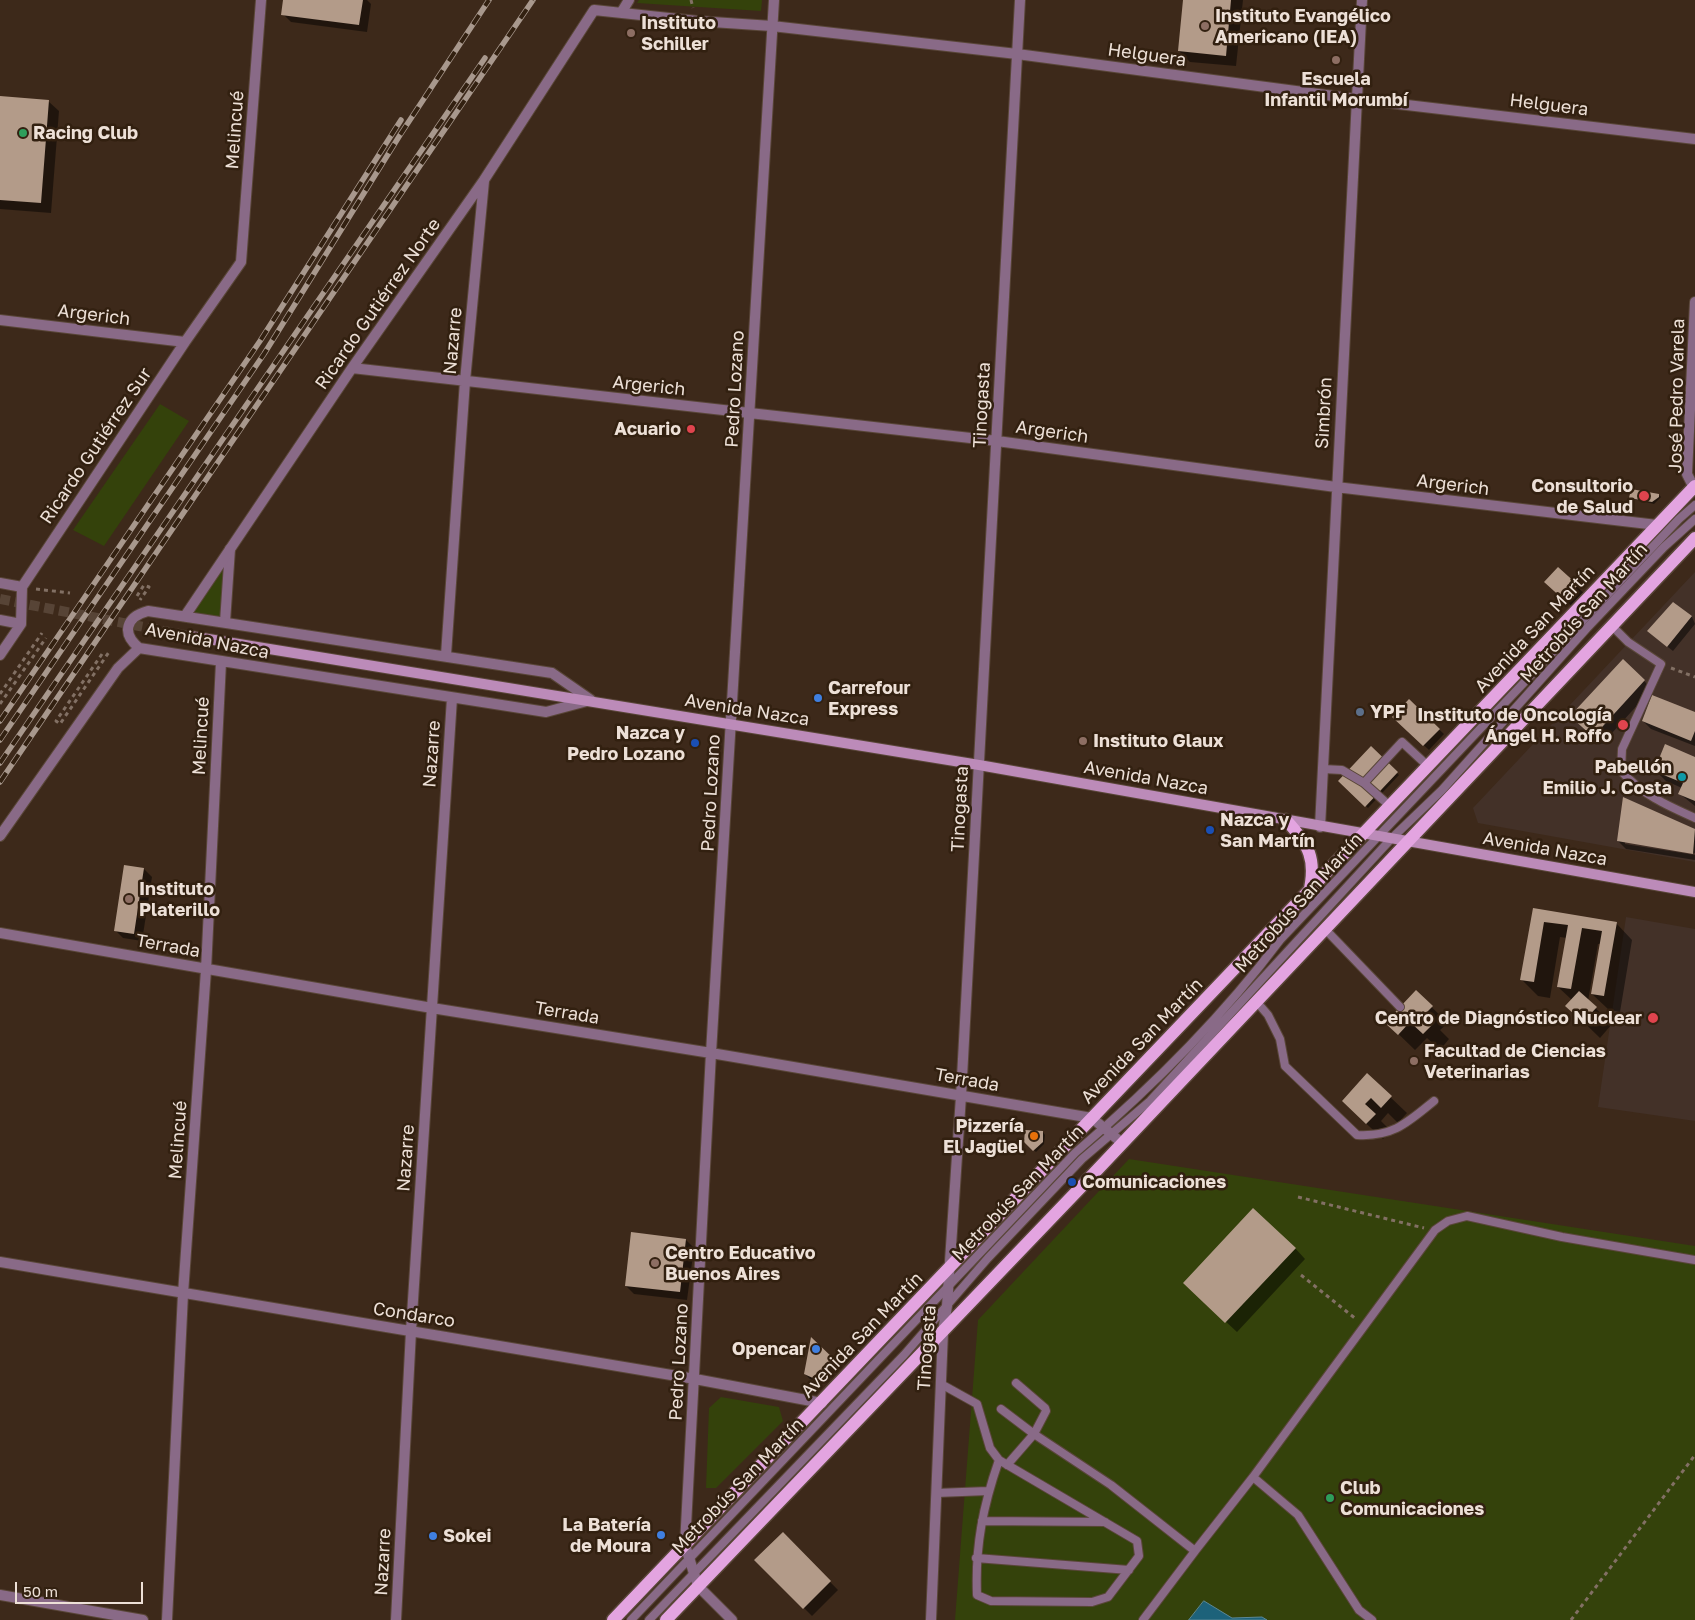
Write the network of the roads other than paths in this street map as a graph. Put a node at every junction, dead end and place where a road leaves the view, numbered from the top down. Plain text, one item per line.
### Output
1 (261, 0) edge
2 (629, 0) edge
3 (774, 0) edge
4 (1020, 0) edge
5 (1362, 0) edge
6 (594, 10) joint
7 (621, 13) junction
8 (772, 26) junction
9 (1017, 54) junction
10 (1356, 99) junction
11 (1695, 139) edge
12 (484, 180) junction
13 (241, 262) joint
14 (1695, 302) edge
15 (0, 320) edge
16 (185, 342) junction
17 (352, 368) junction
18 (465, 381) junction
19 (750, 413) junction
20 (997, 441) junction
21 (1336, 487) junction
22 (1695, 488) edge
23 (1695, 505) edge
24 (1695, 519) edge
25 (1657, 525) junction
26 (1695, 538) edge
27 (230, 549) junction
28 (0, 583) edge
29 (22, 587) junction
30 (185, 616) junction
31 (0, 620) edge
32 (225, 622) junction
33 (21, 624) junction
34 (1612, 626) junction
35 (190, 636) tunnel mouth
36 (139, 648) junction
37 (0, 655) edge
38 (446, 655) junction
39 (221, 662) junction
40 (452, 698) junction
41 (591, 700) junction
42 (731, 724) junction
43 (979, 765) junction
44 (1429, 767) junction
45 (1323, 769) junction
46 (1364, 783) junction
47 (1391, 807) junction
48 (1695, 818) edge
49 (1286, 820) junction
50 (1320, 827) junction
51 (1365, 834) junction
52 (0, 836) edge
53 (1378, 837) junction
54 (1391, 839) junction
55 (1408, 842) junction
56 (1695, 892) edge
57 (1309, 893) junction
58 (1325, 929) junction
59 (0, 932) edge
60 (206, 970) junction
61 (1256, 1001) junction
62 (1400, 1007) dead end
63 (432, 1008) junction
64 (711, 1053) junction
65 (961, 1096) junction
66 (1434, 1102) dead end
67 (1092, 1118) junction
68 (1112, 1135) junction
69 (1695, 1260) edge
70 (0, 1262) edge
71 (949, 1268) junction
72 (947, 1288) junction
73 (183, 1294) junction
74 (946, 1306) junction
75 (411, 1331) junction
76 (943, 1332) junction
77 (695, 1379) junction
78 (1016, 1382) dead end
79 (940, 1384) junction
80 (822, 1403) junction
81 (1001, 1409) dead end
82 (1034, 1434) junction
83 (999, 1460) junction
84 (1008, 1465) junction
85 (1253, 1477) junction
86 (988, 1491) junction
87 (936, 1493) junction
88 (982, 1520) junction
89 (1107, 1522) junction
90 (686, 1544) junction
91 (1195, 1551) junction
92 (976, 1558) junction
93 (688, 1560) junction
94 (1129, 1570) junction
95 (696, 1580) junction
96 (0, 1595) edge
97 (143, 1620) edge
98 (167, 1620) edge
99 (396, 1620) edge
100 (613, 1620) edge
101 (631, 1620) edge
102 (649, 1620) edge
103 (666, 1620) edge
104 (732, 1620) edge
105 (930, 1620) edge
106 (1143, 1620) edge
107 (1372, 1620) edge

1 - 13 street, Melincué
2 - 7 street
3 - 8 street, Pedro Lozano
4 - 9 street, Tinogasta
5 - 10 street, Simbrón
6 - 7 street, Helguera
6 - 12 street, Ricardo Gutiérrez Norte
7 - 8 street, Helguera
8 - 9 street, Helguera
8 - 19 street, Pedro Lozano
9 - 10 street, Helguera
9 - 20 street, Tinogasta
10 - 11 street, Helguera
10 - 21 street, Simbrón
12 - 17 street, Ricardo Gutiérrez Norte
12 - 18 street, Nazarre
13 - 16 street, Ricardo Gutiérrez Sur
14 - 22 street, José Pedro Varela
15 - 16 street, Argerich
16 - 29 street, Ricardo Gutiérrez Sur
17 - 18 street, Argerich
17 - 27 street, Ricardo Gutiérrez Norte
18 - 19 street, Argerich
18 - 38 street, Nazarre
19 - 20 street, Argerich
19 - 42 street, Pedro Lozano
20 - 21 street, Argerich
20 - 43 street, Tinogasta
21 - 25 street, Argerich
21 - 45 street, Simbrón
22 - 25 main road, Avenida San Martín
23 - 53 lane, Metrobús San Martín
24 - 54 lane, Metrobús San Martín
25 - 44 main road, Avenida San Martín
26 - 34 main road
27 - 30 street, Ricardo Gutiérrez Norte
27 - 32 street
28 - 29 street
29 - 33 street
30 - 32 street, Avenida Nazca
30 - 36 street, Avenida Nazca
31 - 33 street
32 - 38 street, Avenida Nazca
33 - 37 street
34 - 48 lane
34 - 55 main road
35 - 41 main road, Avenida Nazca
36 - 39 street, Avenida Nazca
36 - 52 street
38 - 41 street, Avenida Nazca
39 - 40 street, Avenida Nazca
39 - 60 street, Melincué
40 - 41 street, Avenida Nazca
40 - 63 street, Nazarre
41 - 42 main road, Avenida Nazca
42 - 43 main road, Avenida Nazca
42 - 64 street, Pedro Lozano
43 - 49 main road, Avenida Nazca
43 - 65 street, Tinogasta
44 - 46 lane
44 - 47 main road, Avenida San Martín
45 - 46 lane
45 - 50 street, Simbrón
46 - 47 lane
47 - 51 main road, Avenida San Martín
49 - 50 main road, Avenida Nazca
49 - 57 main road
50 - 51 main road, Avenida Nazca
51 - 53 main road, Avenida Nazca
51 - 57 main road, Avenida San Martín
53 - 54 main road, Avenida Nazca
53 - 68 lane, Metrobús San Martín
54 - 55 main road, Avenida Nazca
54 - 68 lane, Metrobús San Martín
55 - 56 main road, Avenida Nazca
55 - 58 main road
57 - 67 main road, Avenida San Martín
58 - 61 main road
58 - 62 lane
59 - 60 street, Terrada
60 - 63 street, Terrada
60 - 73 street, Melincué
61 - 66 lane
61 - 68 main road
63 - 64 street, Terrada
63 - 75 street, Nazarre
64 - 65 street, Terrada
64 - 77 street, Pedro Lozano
65 - 67 street, Terrada
65 - 71 street, Tinogasta
67 - 68 street
67 - 71 main road, Avenida San Martín
68 - 72 lane, Metrobús San Martín
68 - 74 lane, Metrobús San Martín
68 - 76 main road
69 - 85 lane
70 - 73 street, Condarco
71 - 72 street, Tinogasta
71 - 80 main road, Avenida San Martín
72 - 74 street, Tinogasta
72 - 93 lane, Metrobús San Martín
73 - 75 street, Condarco
73 - 98 street, Melincué
74 - 76 street, Tinogasta
74 - 95 lane, Metrobús San Martín
75 - 77 street, Condarco
75 - 99 street, Nazarre
76 - 79 street, Tinogasta
76 - 95 main road
77 - 80 street, Condarco
77 - 90 street, Pedro Lozano
78 - 82 lane
79 - 83 lane
79 - 87 street, Tinogasta
80 - 90 main road, Avenida San Martín
81 - 82 lane
82 - 84 lane
82 - 91 lane
83 - 84 lane
83 - 86 lane
84 - 89 lane
85 - 91 lane
85 - 107 lane
86 - 87 lane
86 - 88 lane
87 - 105 street, Tinogasta
88 - 89 lane
88 - 92 lane
89 - 94 lane
90 - 93 street, Pedro Lozano
90 - 100 main road, Avenida San Martín
91 - 106 lane
92 - 94 lane
92 - 94 lane
93 - 95 street, Pedro Lozano
93 - 101 lane, Metrobús San Martín
95 - 102 lane, Metrobús San Martín
95 - 103 main road
95 - 104 street
96 - 97 street

